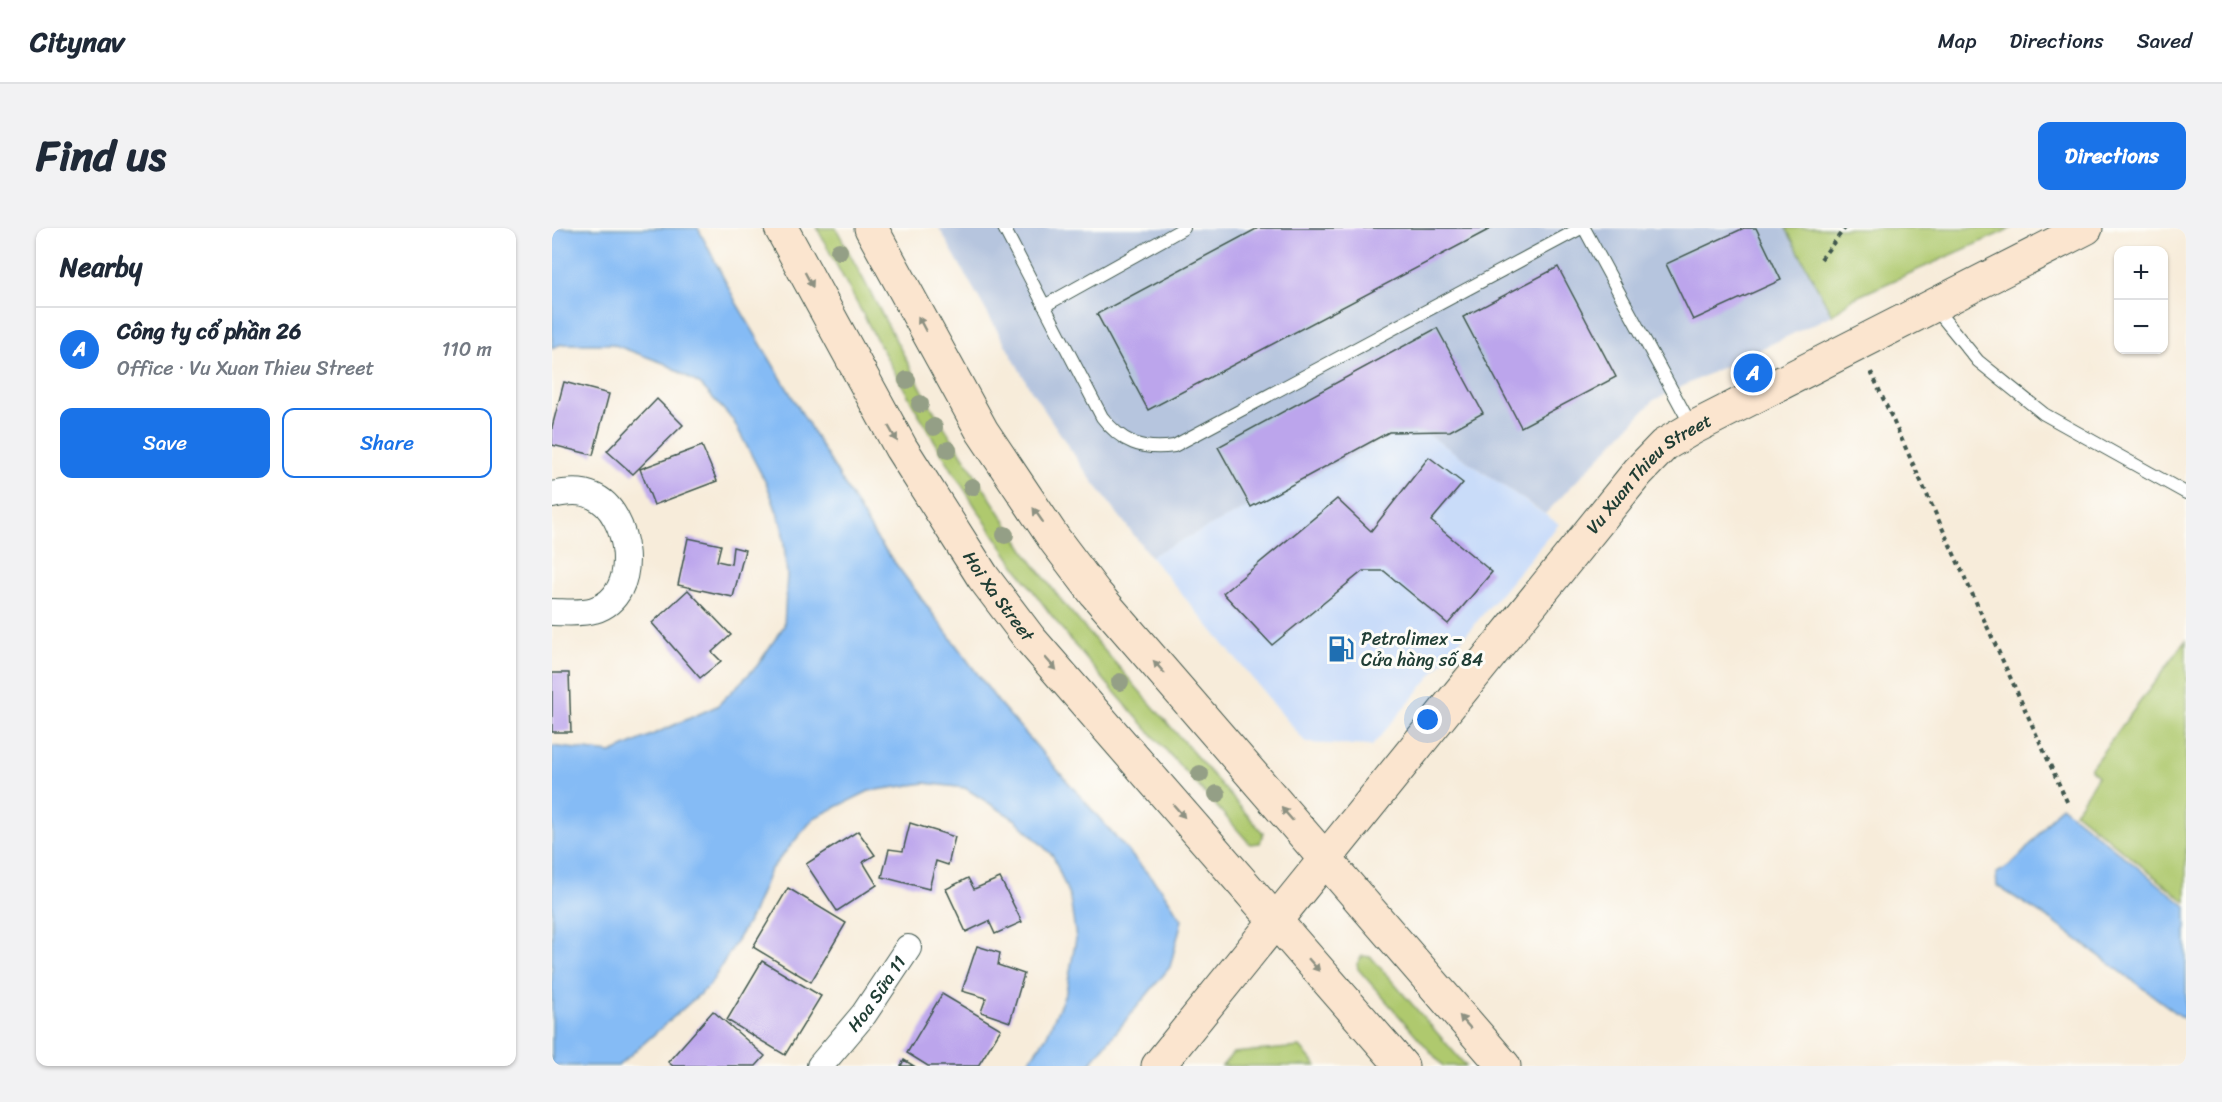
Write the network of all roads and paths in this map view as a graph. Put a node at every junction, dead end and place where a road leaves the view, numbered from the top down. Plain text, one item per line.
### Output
1 (781, 228) edge
2 (871, 228) edge
3 (1004, 228) edge
4 (1184, 228) edge
5 (1582, 228) edge
6 (1845, 228) edge
7 (2086, 228) edge
8 (1821, 259) dead end
9 (1044, 306) junction
10 (1933, 306) junction
11 (1858, 344) junction
12 (1693, 428) junction
13 (2186, 493) edge
14 (552, 495) edge
15 (552, 612) edge
16 (2069, 806) dead end
17 (1326, 858) junction
18 (1276, 921) junction
19 (908, 948) dead end
20 (820, 1066) edge
21 (1158, 1066) edge
22 (1402, 1066) edge
23 (1504, 1066) edge

1 -> 18 main road, Hoi Xa Street
17 -> 2 main road
3 - 9 lane
4 - 9 lane
5 - 9 lane
5 - 12 lane
6 - 8 path
7 - 10 main road, Vu Xuan Thieu Street
10 - 11 main road, Vu Xuan Thieu Street
10 - 13 lane
11 - 12 main road, Vu Xuan Thieu Street
11 - 16 path
12 - 17 main road, Vu Xuan Thieu Street
14 - 15 street
17 - 18 main road, Vu Xuan Thieu Street
23 -> 17 main road
18 - 21 main road
18 -> 22 main road, Hoi Xa Street
19 - 20 street, Hoa Sữa 11

